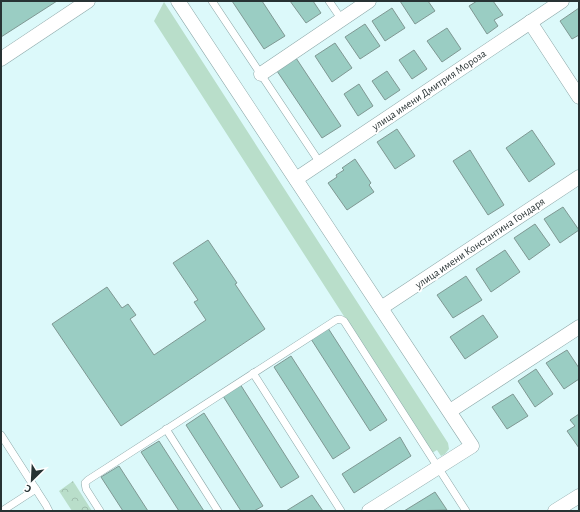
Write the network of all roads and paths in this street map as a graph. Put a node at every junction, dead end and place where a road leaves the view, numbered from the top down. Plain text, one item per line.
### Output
1 (88, 1) edge
2 (178, 1) edge
3 (212, 1) edge
4 (329, 1) edge
5 (369, 1) edge
6 (562, 1) edge
7 (342, 20) junction
8 (530, 22) junction
9 (1, 59) edge
10 (261, 74) junction
11 (579, 97) edge
12 (320, 163) junction
13 (579, 177) edge
14 (296, 179) junction
15 (381, 308) junction
16 (579, 327) edge
17 (253, 373) junction
18 (450, 412) junction
19 (166, 429) junction
20 (1, 435) edge
21 (438, 467) junction
22 (36, 489) junction
23 (579, 496) edge
24 (2, 511) edge
25 (49, 511) edge
26 (100, 511) edge
27 (218, 511) edge
28 (341, 511) edge
29 (369, 511) edge
30 (466, 511) edge
31 (555, 511) edge

1 - 9 street
2 - 14 street
3 - 10 lane
4 - 7 lane
5 - 7 street
6 - 8 street, улица имени Дмитрия Мороза
7 - 10 street
8 - 11 street
8 - 12 street, улица имени Дмитрия Мороза
10 - 12 lane
12 - 14 street, улица имени Дмитрия Мороза
13 - 15 street, улица имени Константина Гондаря
14 - 15 street
15 - 18 street
16 - 18 street
17 - 19 lane
17 - 21 lane
17 - 28 lane
18 - 21 street
19 - 26 lane
19 - 27 lane
20 - 22 lane
21 - 29 street
21 - 30 lane
22 - 24 lane
22 - 25 lane
23 - 31 street

